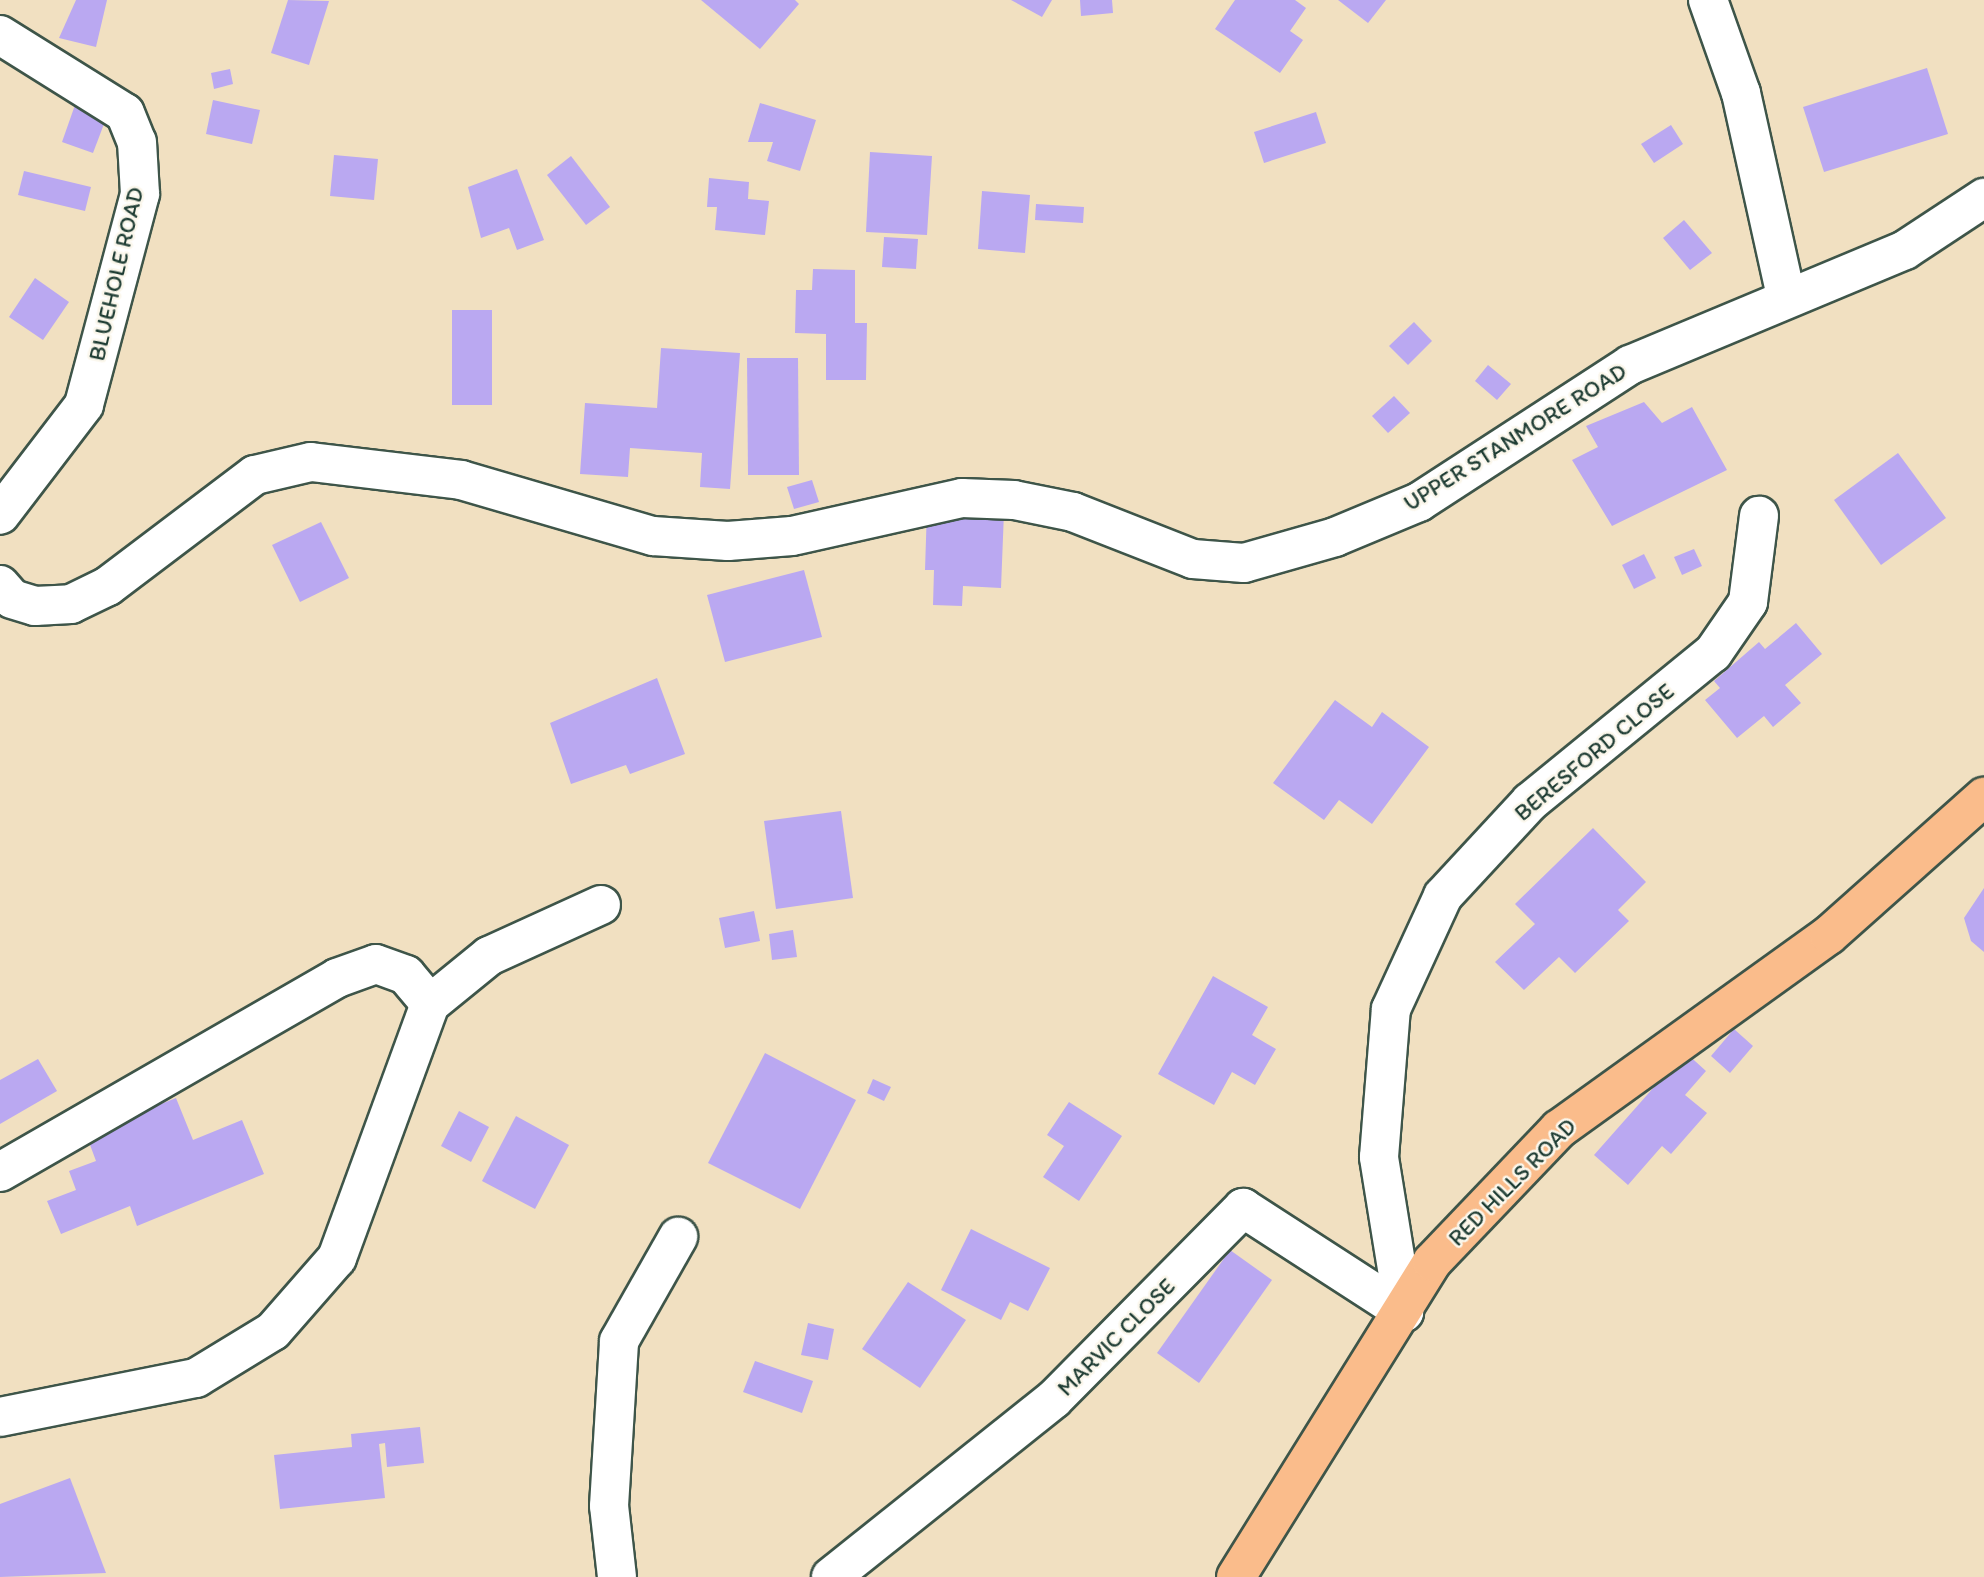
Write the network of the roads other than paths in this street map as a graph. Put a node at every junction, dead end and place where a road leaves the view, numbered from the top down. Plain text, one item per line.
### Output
1 (1708, 0) edge
2 (0, 35) edge
3 (1984, 198) edge
4 (1786, 296) junction
5 (0, 515) edge
6 (1759, 516) dead end
7 (0, 584) edge
8 (1984, 797) edge
9 (601, 905) dead end
10 (430, 1004) junction
11 (0, 1172) edge
12 (678, 1237) dead end
13 (1404, 1312) junction
14 (0, 1416) edge
15 (617, 1577) edge
16 (831, 1577) edge
17 (1236, 1577) edge

1 - 4 street
2 - 5 street, BLUEHOLE ROAD
3 - 4 street, UPPER STANMORE ROAD
4 - 7 street, UPPER STANMORE ROAD
6 - 13 street, BERESFORD CLOSE
8 - 13 main road, RED HILLS ROAD
9 - 10 street
10 - 11 street
10 - 14 street
12 - 15 street
13 - 16 street, MARVIC CLOSE
13 - 17 main road, RED HILLS ROAD

